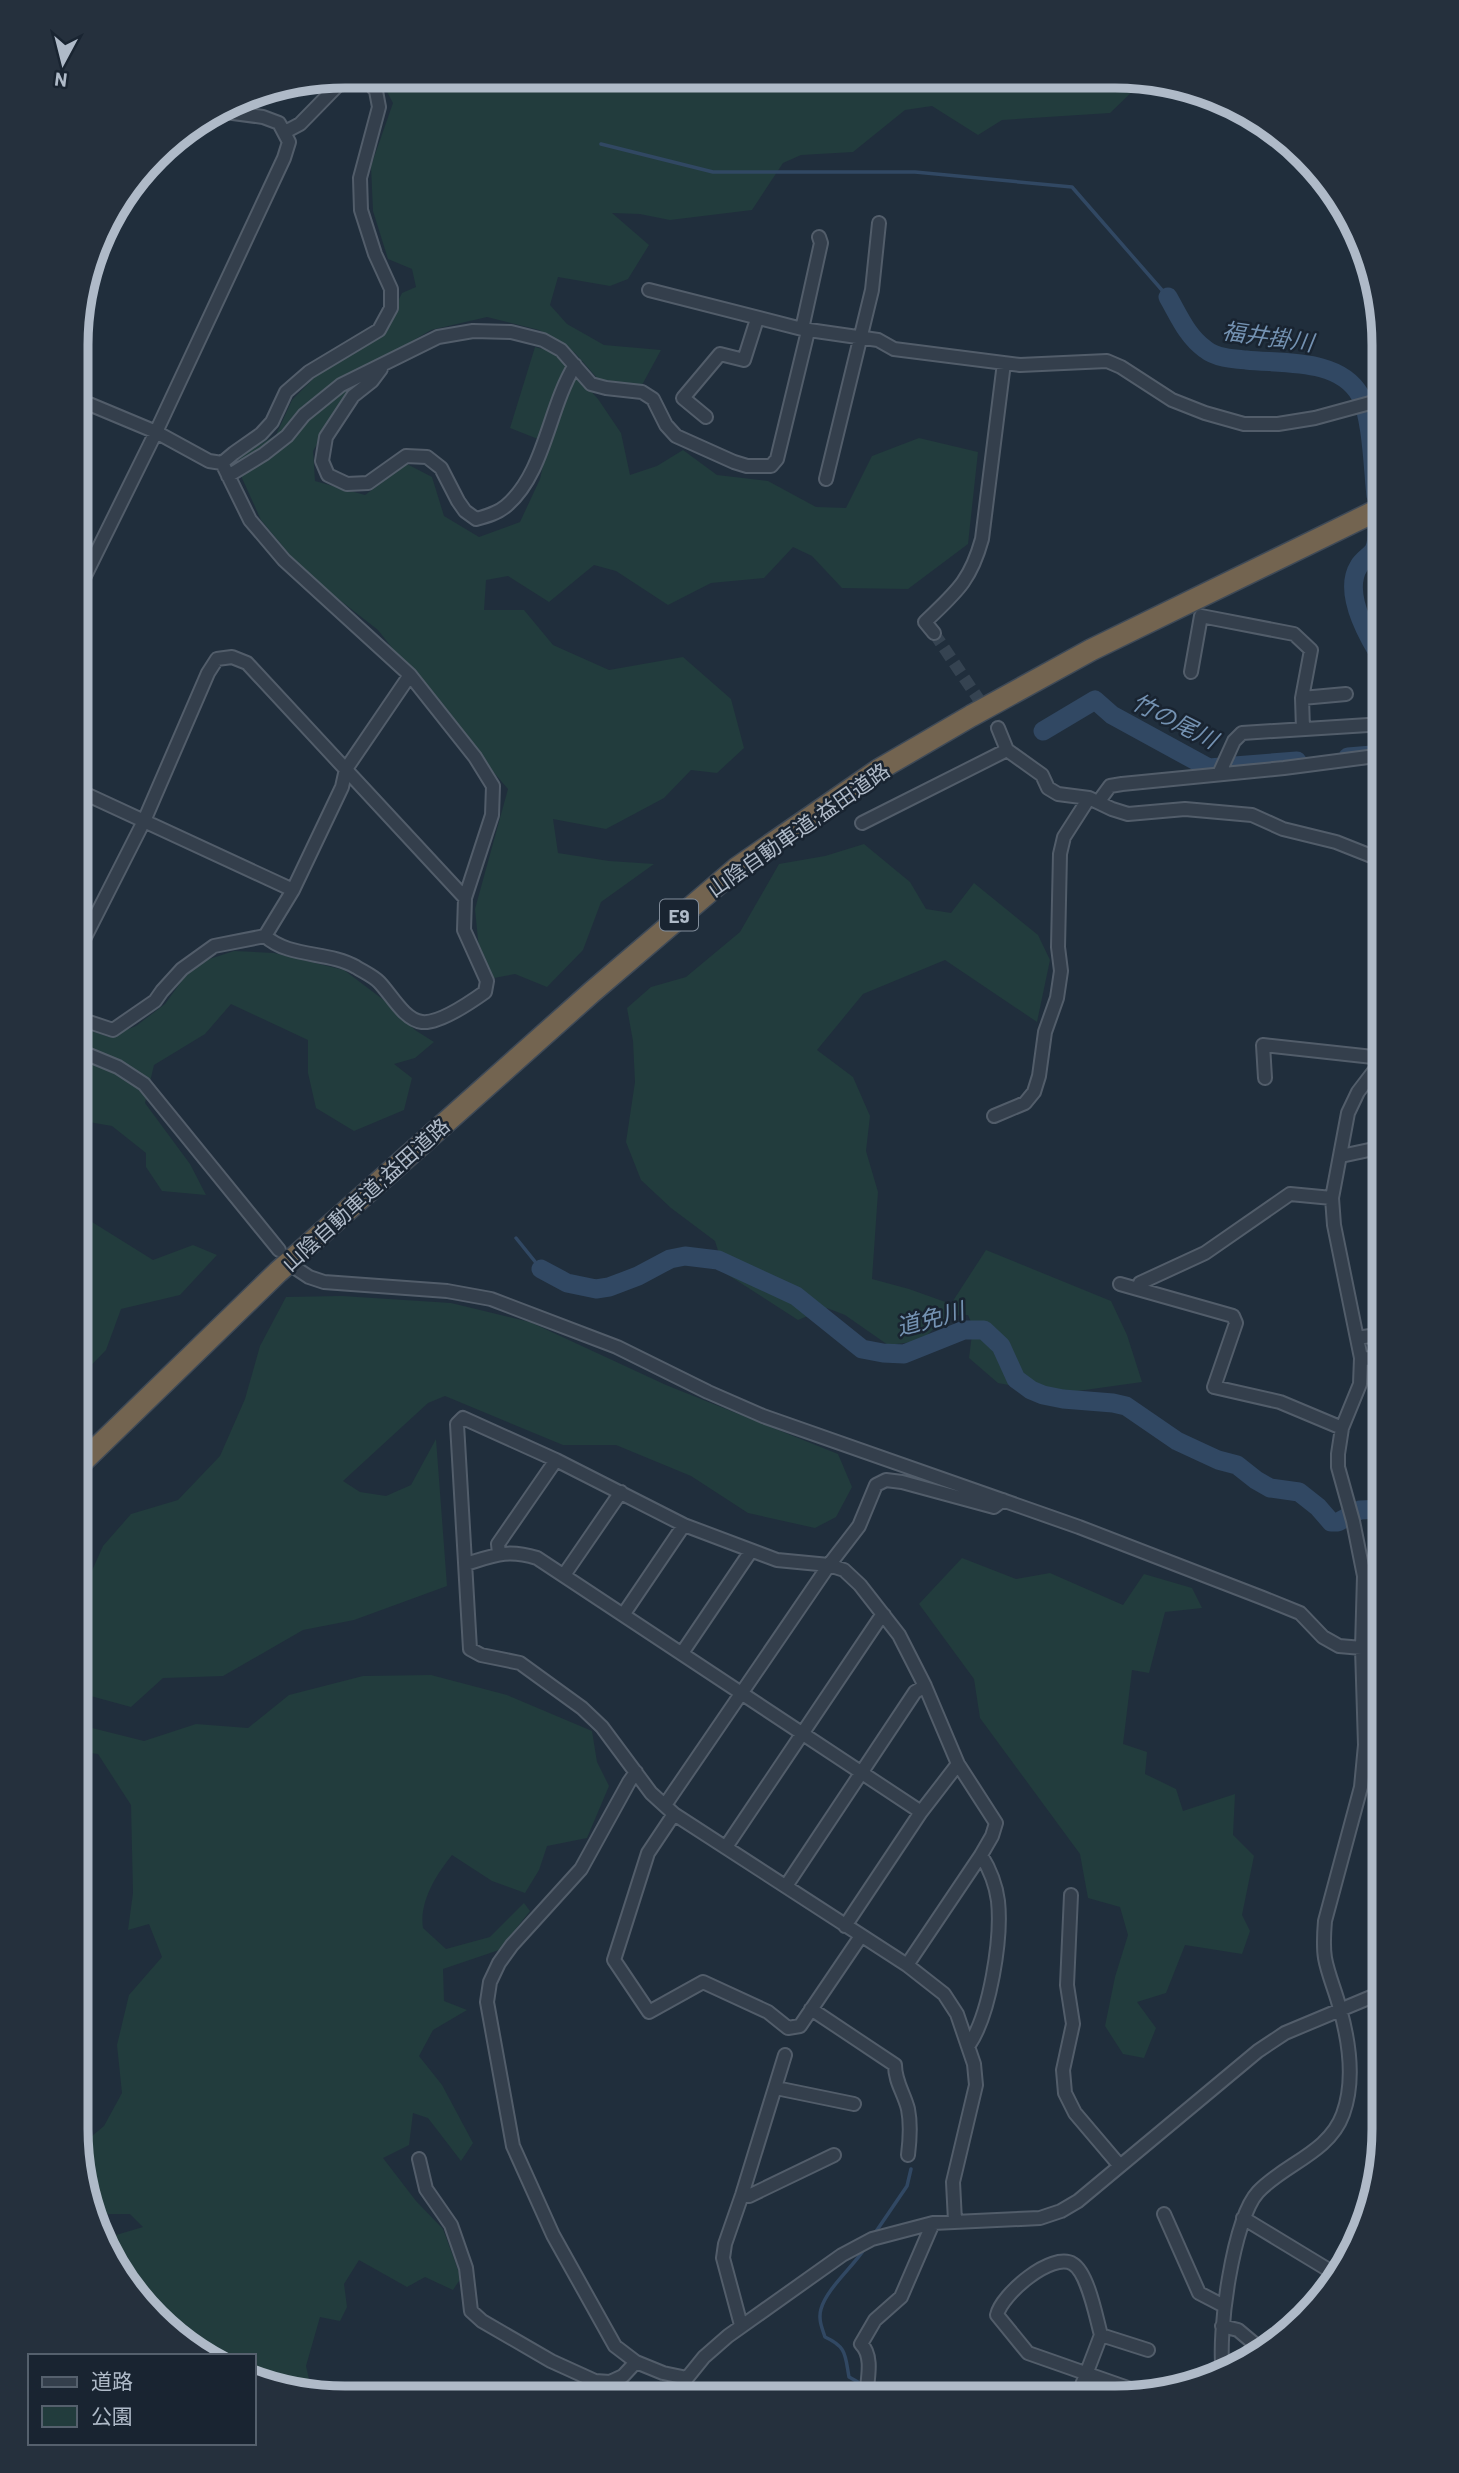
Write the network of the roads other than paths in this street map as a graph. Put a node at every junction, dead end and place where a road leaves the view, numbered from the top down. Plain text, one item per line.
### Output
1 (335, 88) edge
2 (374, 88) edge
3 (234, 113) edge
4 (285, 132) junction
5 (879, 223) dead end
6 (819, 237) dead end
7 (649, 290) dead end
8 (757, 319) junction
9 (805, 330) junction
10 (860, 338) junction
11 (1004, 363) junction
12 (575, 365) junction
13 (383, 366) junction
14 (88, 403) edge
15 (1372, 403) edge
16 (706, 417) dead end
17 (156, 432) junction
18 (222, 463) junction
19 (228, 476) junction
20 (826, 479) dead end
21 (1372, 513) edge
22 (88, 570) edge
23 (934, 633) dead end
24 (1191, 672) dead end
25 (410, 675) junction
26 (1346, 694) dead end
27 (1302, 698) junction
28 (1372, 725) edge
29 (998, 728) tunnel mouth
30 (1303, 729) junction
31 (1007, 751) junction
32 (1368, 757) dead end
33 (346, 769) junction
34 (1219, 774) junction
35 (88, 795) edge
36 (1094, 799) junction
37 (144, 821) junction
38 (862, 823) dead end
39 (1372, 856) edge
40 (293, 890) junction
41 (465, 898) junction
42 (88, 931) edge
43 (265, 936) junction
44 (88, 1022) edge
45 (88, 1055) edge
46 (1372, 1057) edge
47 (1372, 1074) edge
48 (1265, 1078) dead end
49 (994, 1116) dead end
50 (1372, 1150) edge
51 (1341, 1156) junction
52 (1332, 1198) junction
53 (279, 1250) dead end
54 (297, 1269) dead end
55 (1120, 1284) dead end
56 (1139, 1289) junction
57 (1372, 1336) edge
58 (1357, 1338) junction
59 (1361, 1358) junction
60 (1372, 1358) edge
61 (1342, 1428) junction
62 (88, 1456) edge
63 (556, 1460) junction
64 (621, 1492) junction
65 (1003, 1500) junction
66 (684, 1525) junction
67 (751, 1551) junction
68 (499, 1554) junction
69 (466, 1564) junction
70 (829, 1565) junction
71 (564, 1575) junction
72 (623, 1615) junction
73 (884, 1615) junction
74 (1362, 1648) junction
75 (682, 1653) junction
76 (925, 1686) junction
77 (742, 1693) junction
78 (803, 1733) junction
79 (958, 1764) junction
80 (636, 1772) junction
81 (862, 1772) junction
82 (670, 1810) junction
83 (921, 1812) junction
84 (726, 1847) junction
85 (981, 1855) junction
86 (786, 1886) junction
87 (1071, 1895) dead end
88 (845, 1926) junction
89 (861, 1936) junction
90 (907, 1965) junction
91 (1372, 1996) edge
92 (811, 2009) junction
93 (1340, 2009) junction
94 (969, 2045) junction
95 (785, 2055) dead end
96 (776, 2088) junction
97 (854, 2104) dead end
98 (834, 2155) dead end
99 (908, 2155) dead end
100 (419, 2159) dead end
101 (1120, 2166) junction
102 (742, 2195) junction
103 (1164, 2214) dead end
104 (1243, 2218) junction
105 (955, 2221) junction
106 (933, 2223) junction
107 (1329, 2270) edge
108 (1224, 2306) junction
109 (741, 2325) junction
110 (1222, 2326) junction
111 (1101, 2334) junction
112 (1254, 2344) edge
113 (1148, 2350) dead end
114 (636, 2362) junction
115 (1221, 2362) edge
116 (1086, 2374) junction
117 (687, 2378) junction
118 (683, 2386) edge
119 (867, 2386) edge
120 (1082, 2386) edge
121 (1120, 2386) edge

1 - 4 street
2 - 18 street
3 - 4 street
4 - 17 street
5 - 10 street
6 - 9 street
7 - 8 street
8 - 9 street
8 - 16 street
9 - 10 street
9 - 12 street
10 - 11 street
10 - 20 street
11 - 15 street
11 - 23 street
12 - 13 street
12 - 13 street
13 - 19 street
14 - 17 street
17 - 18 street
17 - 22 street
18 - 19 street
19 - 25 street
21 - 62 highway, 山陰自動車道;益田道路 / E9
24 - 27 street
25 - 33 street
25 - 41 street
26 - 27 street
27 - 30 street
28 - 30 street
29 - 31 street
30 - 34 street
31 - 36 street
31 - 38 street
32 - 34 street
33 - 37 street
33 - 40 street
33 - 41 street
34 - 36 street
35 - 37 street
36 - 39 street
36 - 49 street
37 - 40 street
37 - 42 street
40 - 43 street
41 - 43 street
43 - 44 street
45 - 53 street
46 - 48 street
47 - 51 street
50 - 51 street
51 - 52 street
52 - 56 street
52 - 58 street
54 - 65 street
55 - 56 street
56 - 61 street
57 - 58 street
58 - 59 street
59 - 60 street
59 - 61 street
61 - 74 street
63 - 64 street
63 - 68 street
63 - 69 street
64 - 66 street
64 - 71 street
65 - 70 street
65 - 74 street
66 - 67 street
66 - 72 street
67 - 70 street
67 - 75 street
68 - 69 street
68 - 71 street
69 - 80 street
70 - 73 street
70 - 77 street
71 - 72 street
72 - 75 street
73 - 76 street
73 - 78 street
74 - 93 street
75 - 77 street
76 - 79 street
76 - 81 street
77 - 78 street
77 - 82 street
78 - 81 street
78 - 84 street
79 - 83 street
79 - 85 street
80 - 82 street
80 - 114 street
81 - 83 street
81 - 86 street
82 - 84 street
82 - 92 street
83 - 88 street
84 - 86 street
85 - 90 street
85 - 94 street
86 - 88 street
87 - 101 street
88 - 89 street
89 - 90 street
89 - 92 street
90 - 94 street
91 - 93 street
92 - 99 street
93 - 101 street
93 - 104 street
94 - 105 street
95 - 96 street
96 - 97 street
96 - 102 street
98 - 102 street
100 - 114 street
101 - 105 street
102 - 109 street
103 - 108 street
104 - 107 street
104 - 108 street
105 - 106 street
106 - 109 street
106 - 119 street
108 - 110 street
109 - 117 street
110 - 112 street
110 - 115 street
111 - 113 street
111 - 116 street
111 - 116 street
114 - 117 street
116 - 120 street
116 - 121 street
117 - 118 street

